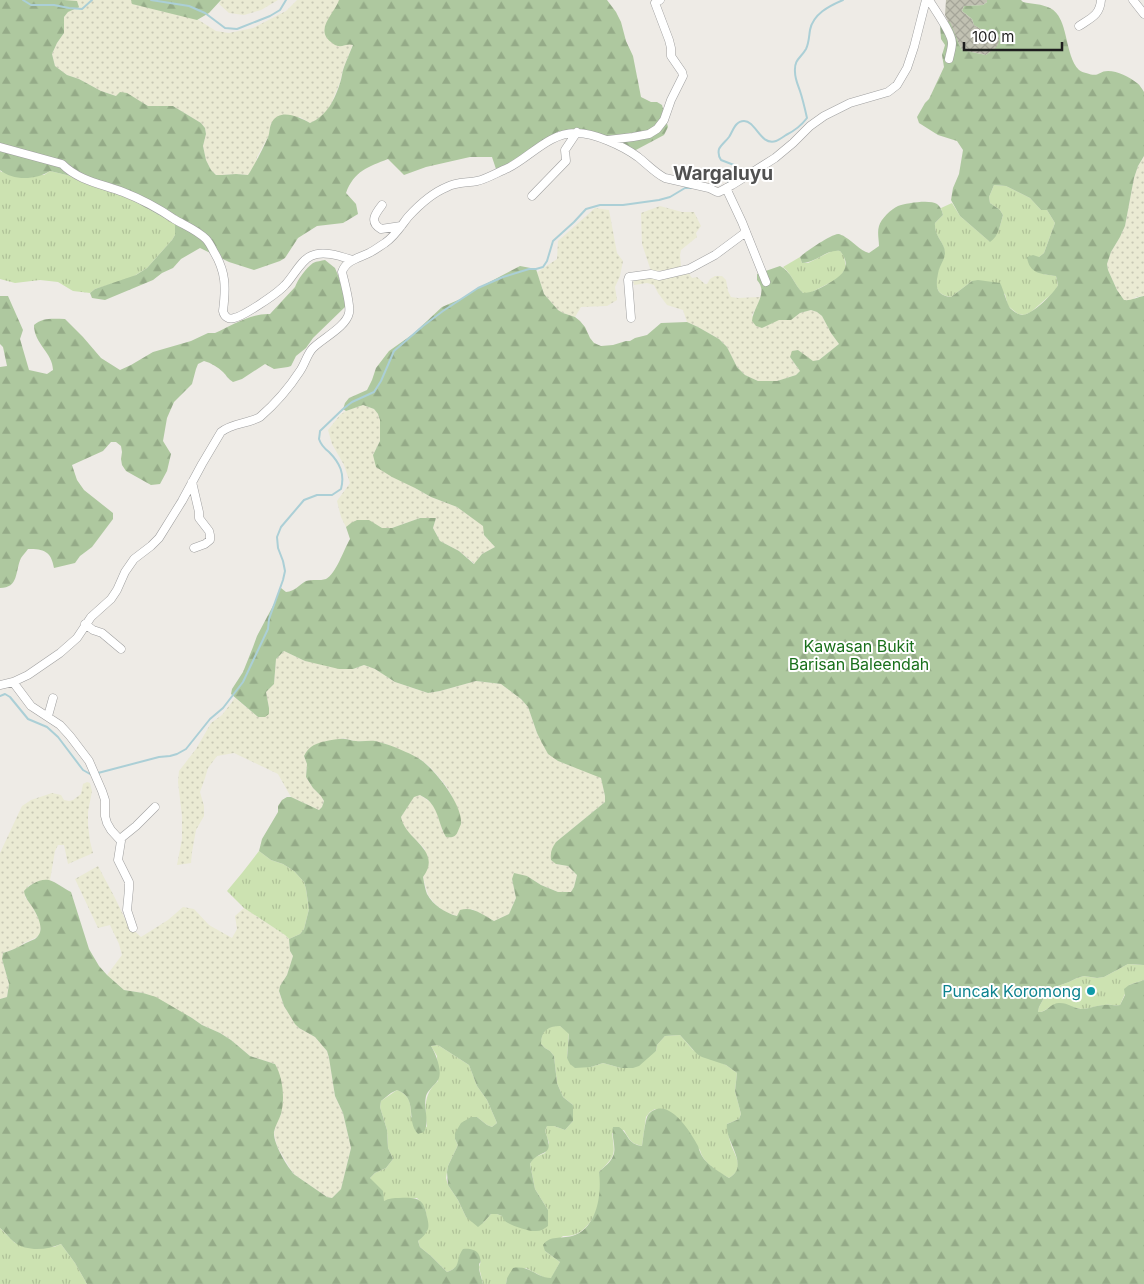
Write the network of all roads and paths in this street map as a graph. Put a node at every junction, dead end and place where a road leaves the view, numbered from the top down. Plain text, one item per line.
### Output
1 (660, 0) edge
2 (928, 0) edge
3 (1101, 0) edge
4 (1133, 0) edge
5 (1144, 14) edge
6 (1079, 26) dead end
7 (949, 59) dead end
8 (577, 132) junction
9 (608, 140) junction
10 (0, 147) edge
11 (726, 188) junction
12 (532, 196) dead end
13 (382, 205) dead end
14 (401, 226) junction
15 (746, 232) junction
16 (352, 260) junction
17 (766, 282) dead end
18 (631, 318) dead end
19 (192, 482) junction
20 (194, 548) dead end
21 (86, 624) junction
22 (121, 649) dead end
23 (13, 682) junction
24 (1, 683) edge
25 (54, 698) dead end
26 (48, 716) junction
27 (155, 807) dead end
28 (120, 839) junction
29 (133, 928) dead end

1 - 9 street
2 - 7 street
2 - 11 street
3 - 6 street
4 - 5 street
8 - 9 street
8 - 12 street
8 - 14 street
9 - 11 street
10 - 16 street
11 - 15 street
13 - 14 street
14 - 16 street
15 - 17 street
15 - 18 street
16 - 19 street
19 - 20 street
19 - 21 street
21 - 22 street
21 - 23 street
23 - 24 street
23 - 26 street
25 - 26 street
26 - 28 street
27 - 28 street
28 - 29 street

